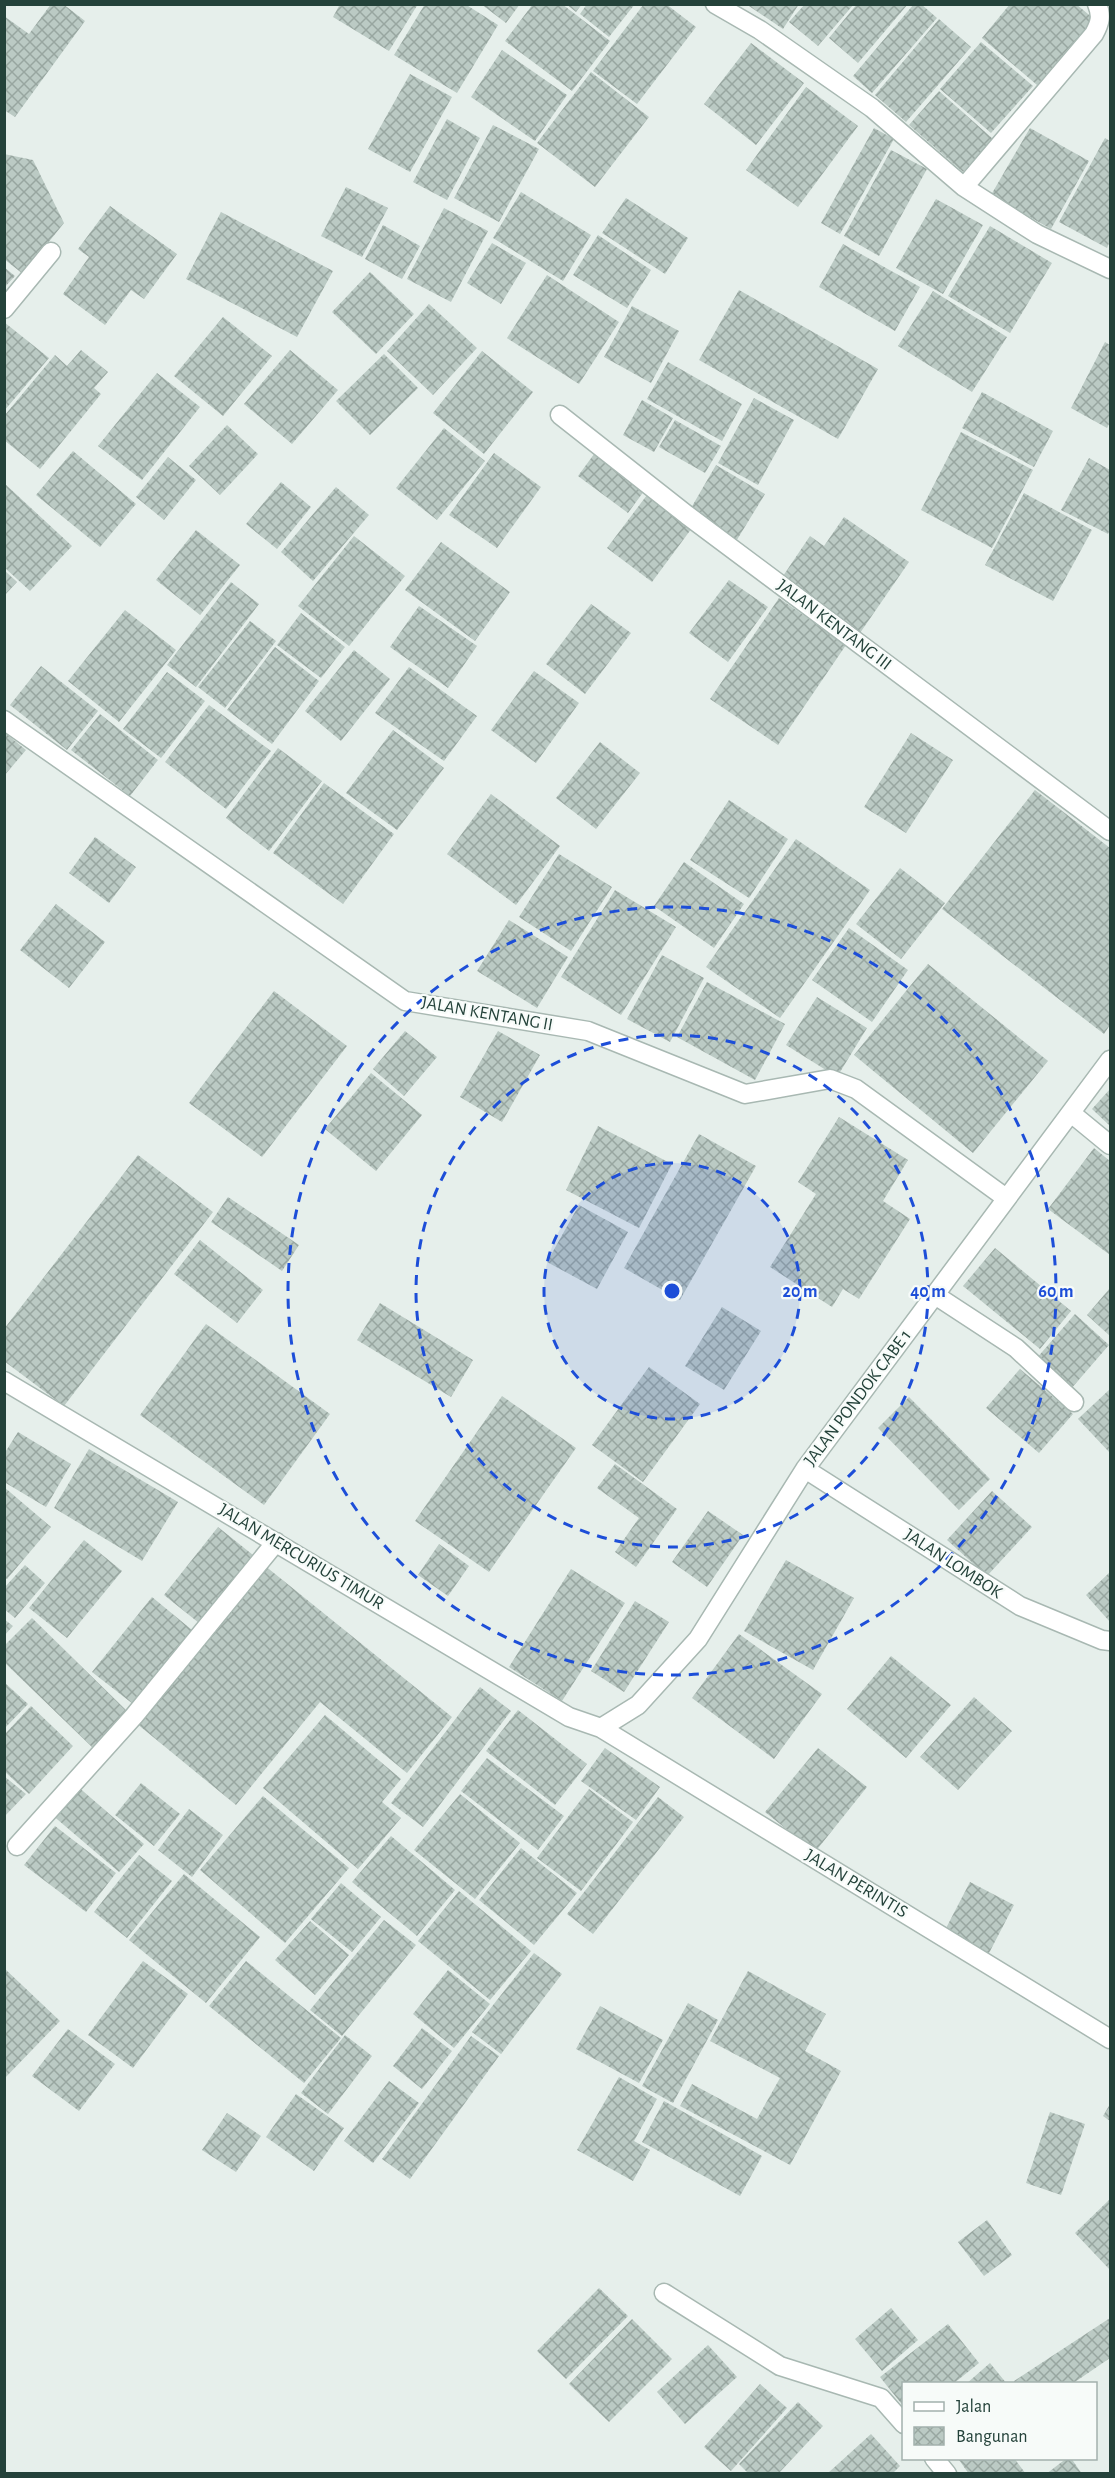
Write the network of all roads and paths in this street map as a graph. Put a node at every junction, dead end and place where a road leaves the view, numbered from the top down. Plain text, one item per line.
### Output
1 (715, 4) edge
2 (1097, 4) edge
3 (964, 187) junction
4 (51, 252) dead end
5 (1110, 269) edge
6 (4, 309) edge
7 (560, 415) dead end
8 (4, 720) edge
9 (1110, 831) edge
10 (1110, 1060) edge
11 (1071, 1113) junction
12 (1110, 1145) edge
13 (1006, 1198) junction
14 (935, 1295) junction
15 (4, 1381) edge
16 (1074, 1402) dead end
17 (805, 1469) junction
18 (276, 1542) junction
19 (1110, 1641) edge
20 (601, 1728) junction
21 (17, 1846) dead end
22 (1110, 2039) edge
23 (664, 2294) dead end
24 (902, 2423) edge
25 (936, 2460) edge
26 (947, 2474) edge

1 - 3 street
2 - 3 street
3 - 5 street
4 - 6 street
7 - 9 street, JALAN KENTANG III
8 - 13 street, JALAN KENTANG II
10 - 11 street, JALAN PONDOK CABE 1
11 - 12 street
11 - 13 street, JALAN PONDOK CABE 1
13 - 14 street, JALAN PONDOK CABE 1
14 - 16 street
14 - 17 street, JALAN PONDOK CABE 1
15 - 18 street, JALAN MERCURIUS TIMUR
17 - 19 street, JALAN LOMBOK
17 - 20 street, JALAN PONDOK CABE 1
18 - 20 street, JALAN MERCURIUS TIMUR
18 - 21 street
20 - 22 street, JALAN PERINTIS
23 - 24 street
25 - 26 street

